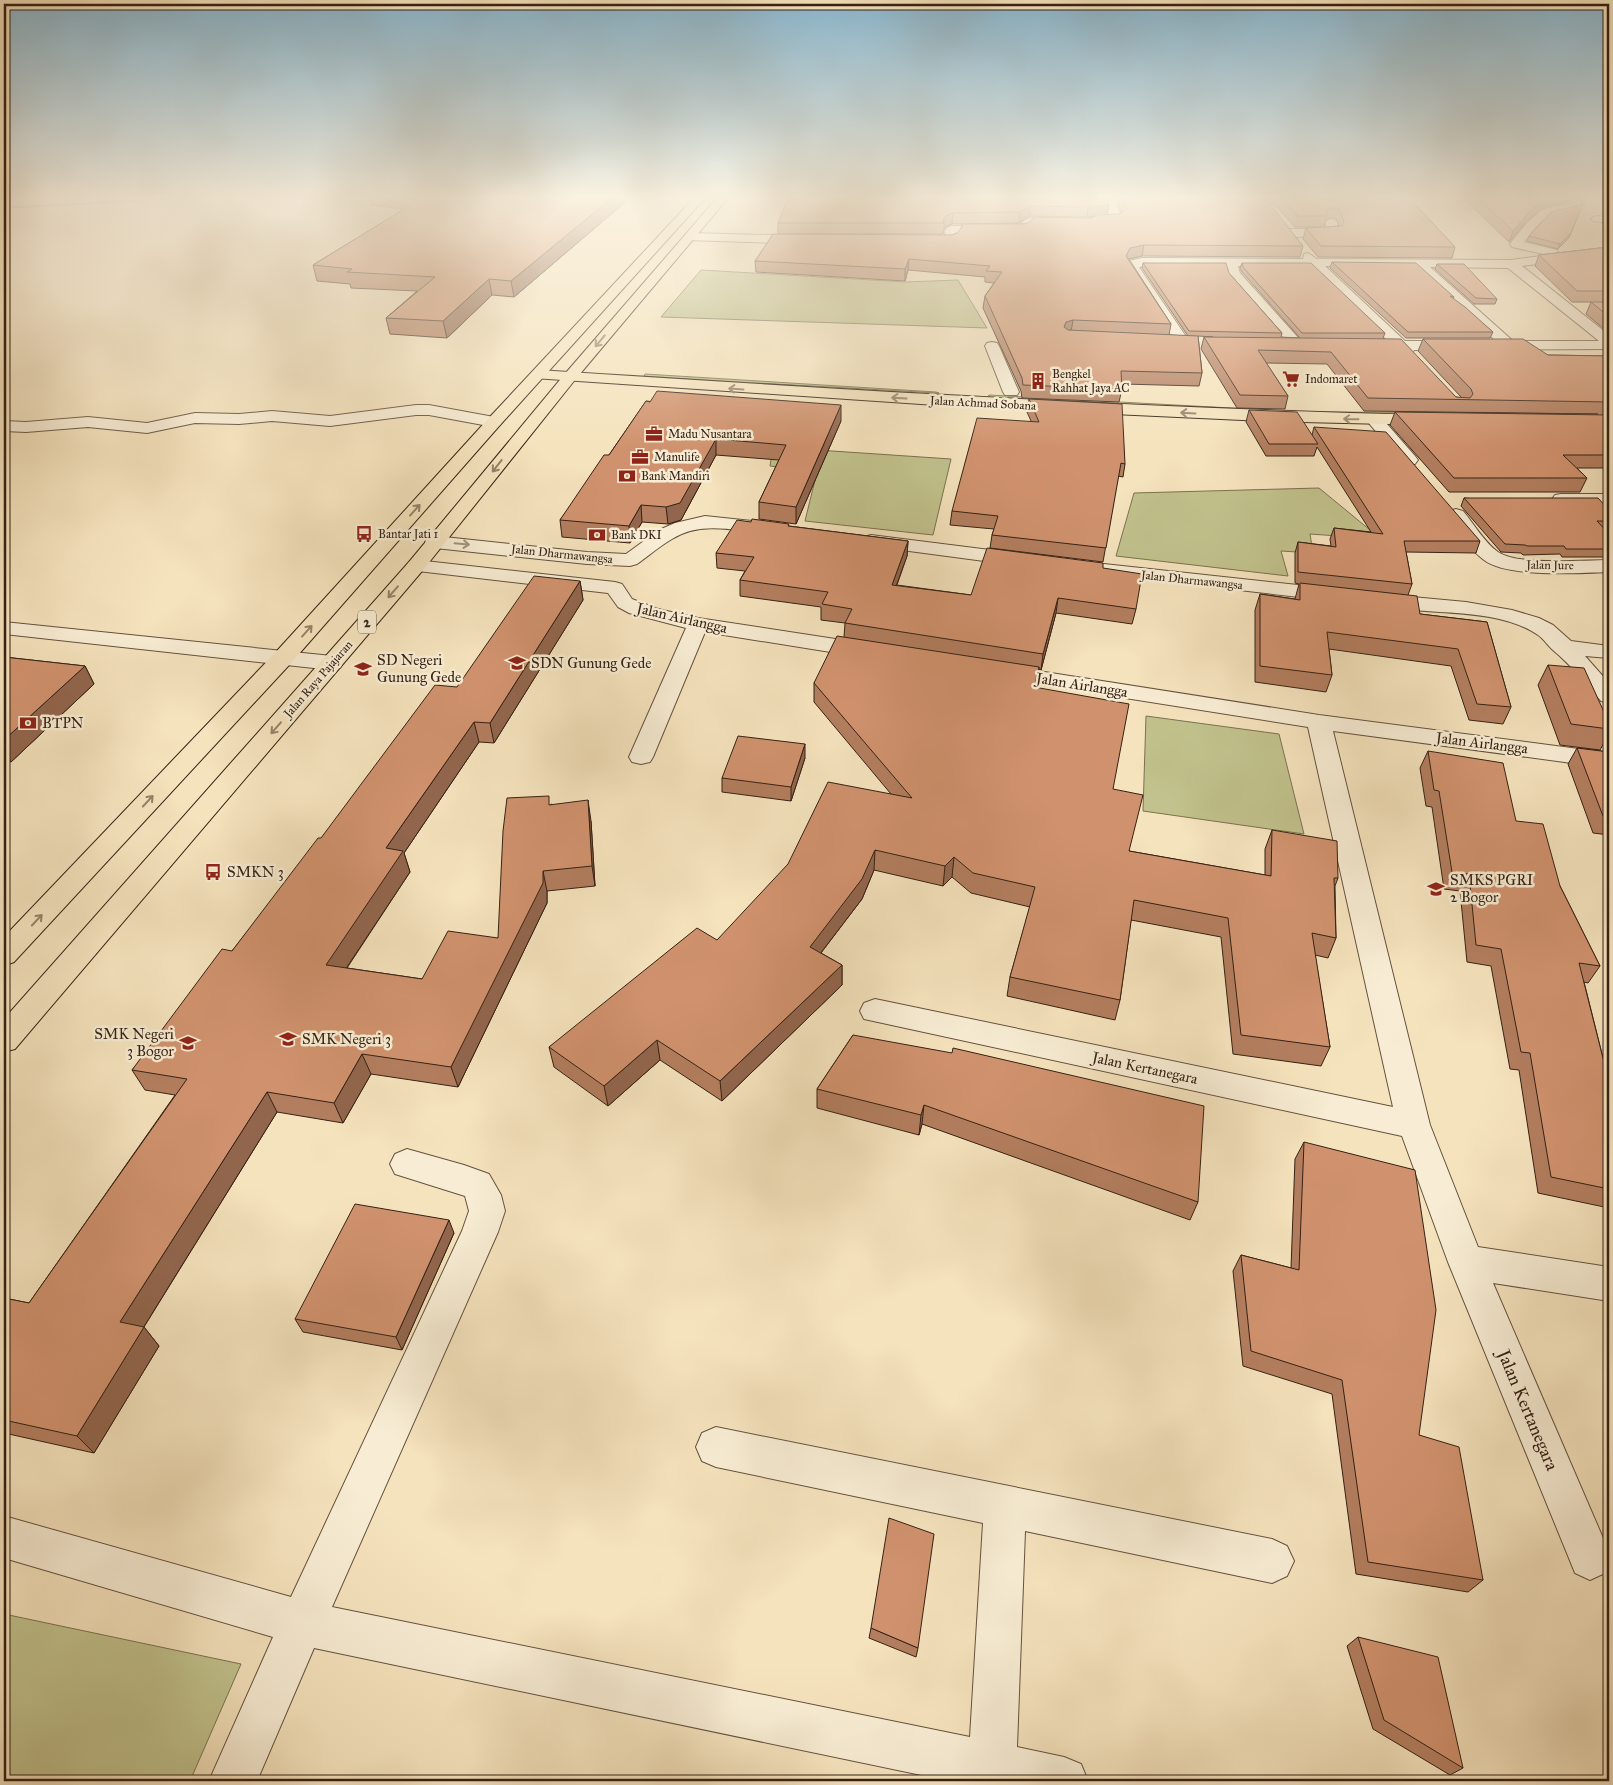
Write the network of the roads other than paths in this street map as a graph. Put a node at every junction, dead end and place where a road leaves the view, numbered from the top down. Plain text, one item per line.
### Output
1 (624, 281) edge
2 (653, 281) edge
3 (1142, 281) edge
4 (1240, 281) edge
5 (1334, 281) edge
6 (1438, 281) edge
7 (1533, 281) edge
8 (1568, 308) junction
9 (1593, 308) edge
10 (1163, 341) edge
11 (1182, 341) junction
12 (1200, 342) edge
13 (1609, 344) edge
14 (1277, 345) edge
15 (1297, 345) junction
16 (1315, 345) edge
17 (1402, 345) junction
18 (992, 346) dead end
19 (1360, 346) edge
20 (1510, 346) junction
21 (1420, 365) edge
22 (543, 370) junction
23 (574, 372) junction
24 (1011, 392) junction
25 (965, 396) junction
26 (1374, 419) junction
27 (494, 422) junction
28 (4, 426) edge
29 (1421, 474) edge
30 (1452, 499) edge
31 (1540, 499) edge
32 (1609, 499) edge
33 (793, 531) edge
34 (851, 539) edge
35 (435, 542) junction
36 (521, 550) junction
37 (630, 560) junction
38 (1045, 563) edge
39 (416, 566) junction
40 (1609, 566) edge
41 (1084, 568) edge
42 (508, 576) junction
43 (614, 588) junction
44 (698, 624) junction
45 (4, 628) edge
46 (1562, 647) junction
47 (1609, 652) edge
48 (892, 655) edge
49 (282, 658) junction
50 (332, 663) junction
51 (980, 669) edge
52 (1609, 696) edge
53 (1319, 722) junction
54 (641, 757) dead end
55 (1609, 760) edge
56 (4, 955) edge
57 (876, 1011) dead end
58 (4, 1040) edge
59 (1414, 1125) junction
60 (407, 1164) dead end
61 (1466, 1262) junction
62 (1609, 1284) edge
63 (716, 1447) dead end
64 (1005, 1506) junction
65 (4, 1537) edge
66 (1590, 1558) dead end
67 (1272, 1562) dead end
68 (302, 1623) junction
69 (992, 1765) junction
70 (233, 1781) edge
71 (1064, 1781) edge

1 - 22 main road
2 -> 23 main road, Jalan Raya Pajajaran / 2
3 - 11 street
4 - 15 street
5 - 17 street
6 - 20 street
7 - 8 street
8 - 9 street
8 - 13 street
10 - 11 street
11 - 12 street
13 - 20 street
14 - 15 street
15 - 16 street
17 - 19 street
17 - 20 street
17 - 21 street
18 - 24 street
22 - 23 main road, Jalan Achmad Sobana
22 - 27 main road
23 - 25 main road, Jalan Achmad Sobana
23 -> 35 main road, Jalan Raya Pajajaran / 2
24 - 25 main road, Jalan Achmad Sobana
24 - 26 main road, Jalan Achmad Sobana
26 -> 25 main road, Jalan Achmad Sobana
26 - 29 street
27 - 28 street
49 -> 27 main road
30 - 40 street, Jalan Jure
31 - 32 street
33 - 37 street, Jalan Dharmawangsa
34 - 38 street
35 -> 36 street, Jalan Dharmawangsa
35 - 39 main road, Jalan Raya Pajajaran / 2
36 - 37 street, Jalan Dharmawangsa
36 - 42 street
37 - 43 street
39 - 42 street
39 -> 50 main road, Jalan Raya Pajajaran / 2
41 - 46 street, Jalan Dharmawangsa
42 - 43 street
43 - 44 street, Jalan Airlangga
44 - 48 street, Jalan Airlangga
44 - 54 street
45 - 49 street
46 - 47 street
46 - 52 street, Jalan Dharmawangsa
49 - 50 street
56 -> 49 main road
50 -> 58 main road, Jalan Raya Pajajaran / 2
51 - 53 street, Jalan Airlangga
53 - 55 street, Jalan Airlangga
53 - 59 street, Jalan Kertanegara
57 - 59 street, Jalan Kertanegara
59 - 61 street, Jalan Kertanegara
60 - 68 street
61 - 62 street
61 - 66 street, Jalan Kertanegara
63 - 64 street
64 - 67 street
64 - 69 street
65 - 68 street
68 - 69 street
68 - 70 street
69 - 71 street

